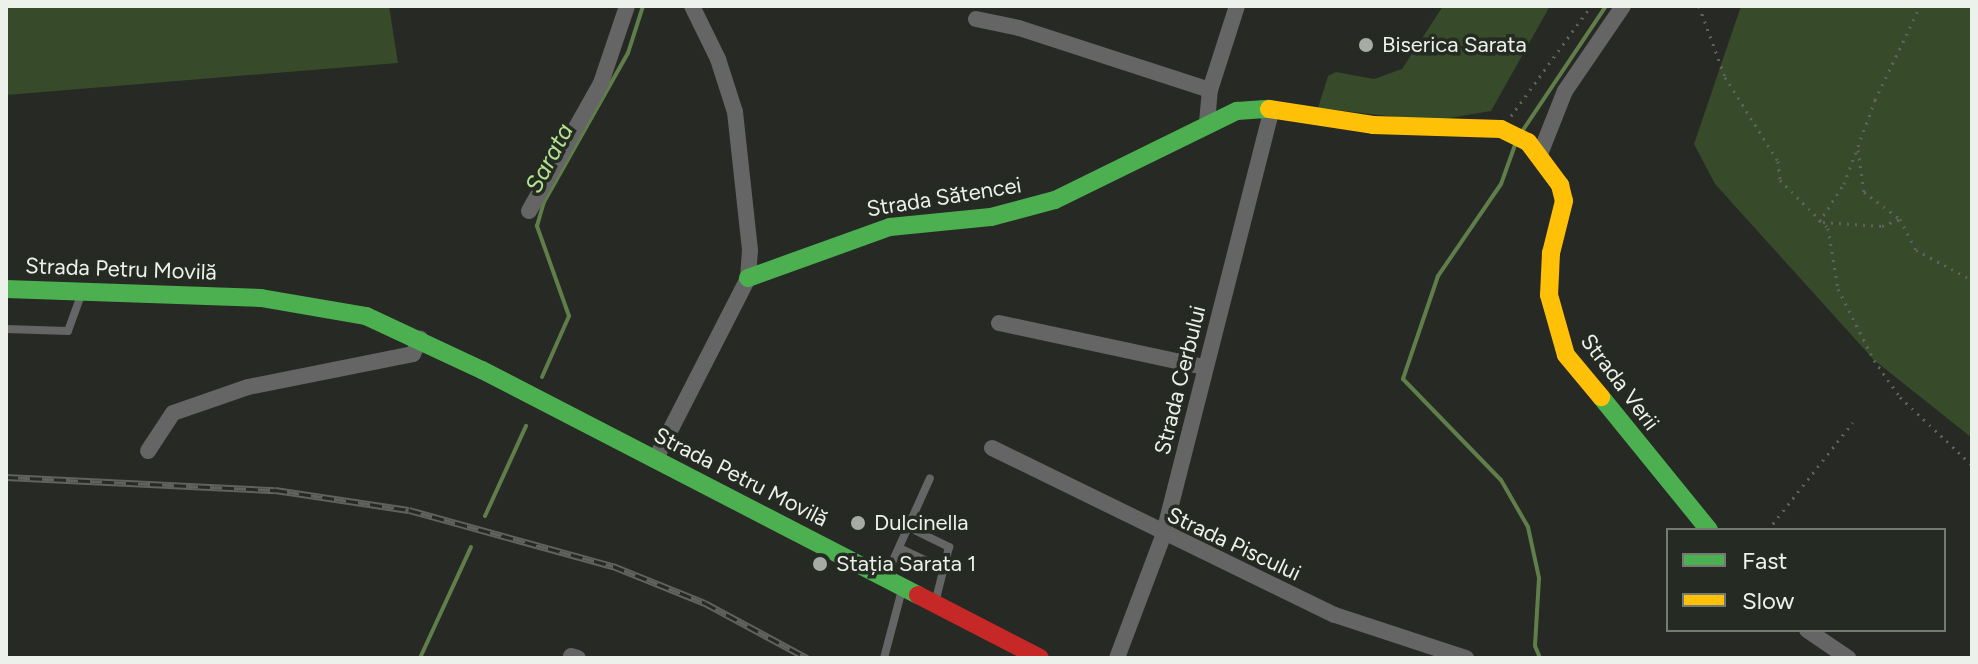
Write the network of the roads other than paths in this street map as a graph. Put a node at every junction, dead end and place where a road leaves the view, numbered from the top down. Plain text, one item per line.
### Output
1 (627, 6) edge
2 (692, 6) edge
3 (1237, 6) edge
4 (1623, 6) edge
5 (976, 19) dead end
6 (1210, 90) junction
7 (1272, 109) junction
8 (1207, 123) junction
9 (1520, 139) junction
10 (529, 211) dead end
11 (748, 278) junction
12 (6, 289) edge
13 (83, 291) junction
14 (999, 323) dead end
15 (6, 329) edge
16 (420, 339) junction
17 (1205, 367) junction
18 (992, 448) dead end
19 (148, 451) dead end
20 (655, 460) junction
21 (930, 478) dead end
22 (908, 527) junction
23 (1707, 528) edge
24 (1163, 536) junction
25 (899, 548) junction
26 (944, 569) junction
27 (885, 578) junction
28 (904, 587) junction
29 (935, 604) junction
30 (1810, 632) edge
31 (884, 658) edge
32 (1040, 658) edge
33 (1117, 658) edge
34 (1466, 658) edge
35 (1848, 658) edge

1 - 10 street
2 - 11 street
3 - 6 street
4 - 9 street
5 - 6 street
6 - 8 street
7 - 8 street
7 - 9 street
7 - 17 street, Strada Cerbului
8 - 11 street, Strada Sătencei
9 - 23 street, Strada Verii
11 - 20 street
12 - 13 street, Strada Petru Movilă
13 - 15 lane
13 - 16 street, Strada Petru Movilă
14 - 17 street
16 - 19 street
16 - 20 street, Strada Petru Movilă
17 - 24 street, Strada Cerbului
18 - 24 street, Strada Piscului
20 - 27 street, Strada Petru Movilă
21 - 22 lane
22 - 25 lane
22 - 26 lane
24 - 33 street, Strada Cerbului
24 - 34 street, Strada Piscului
25 - 26 lane
25 - 27 lane
26 - 29 lane
27 - 28 street, Strada Petru Movilă
28 - 29 street, Strada Petru Movilă
28 - 31 lane
29 - 32 street, Strada Petru Movilă
30 - 35 street

